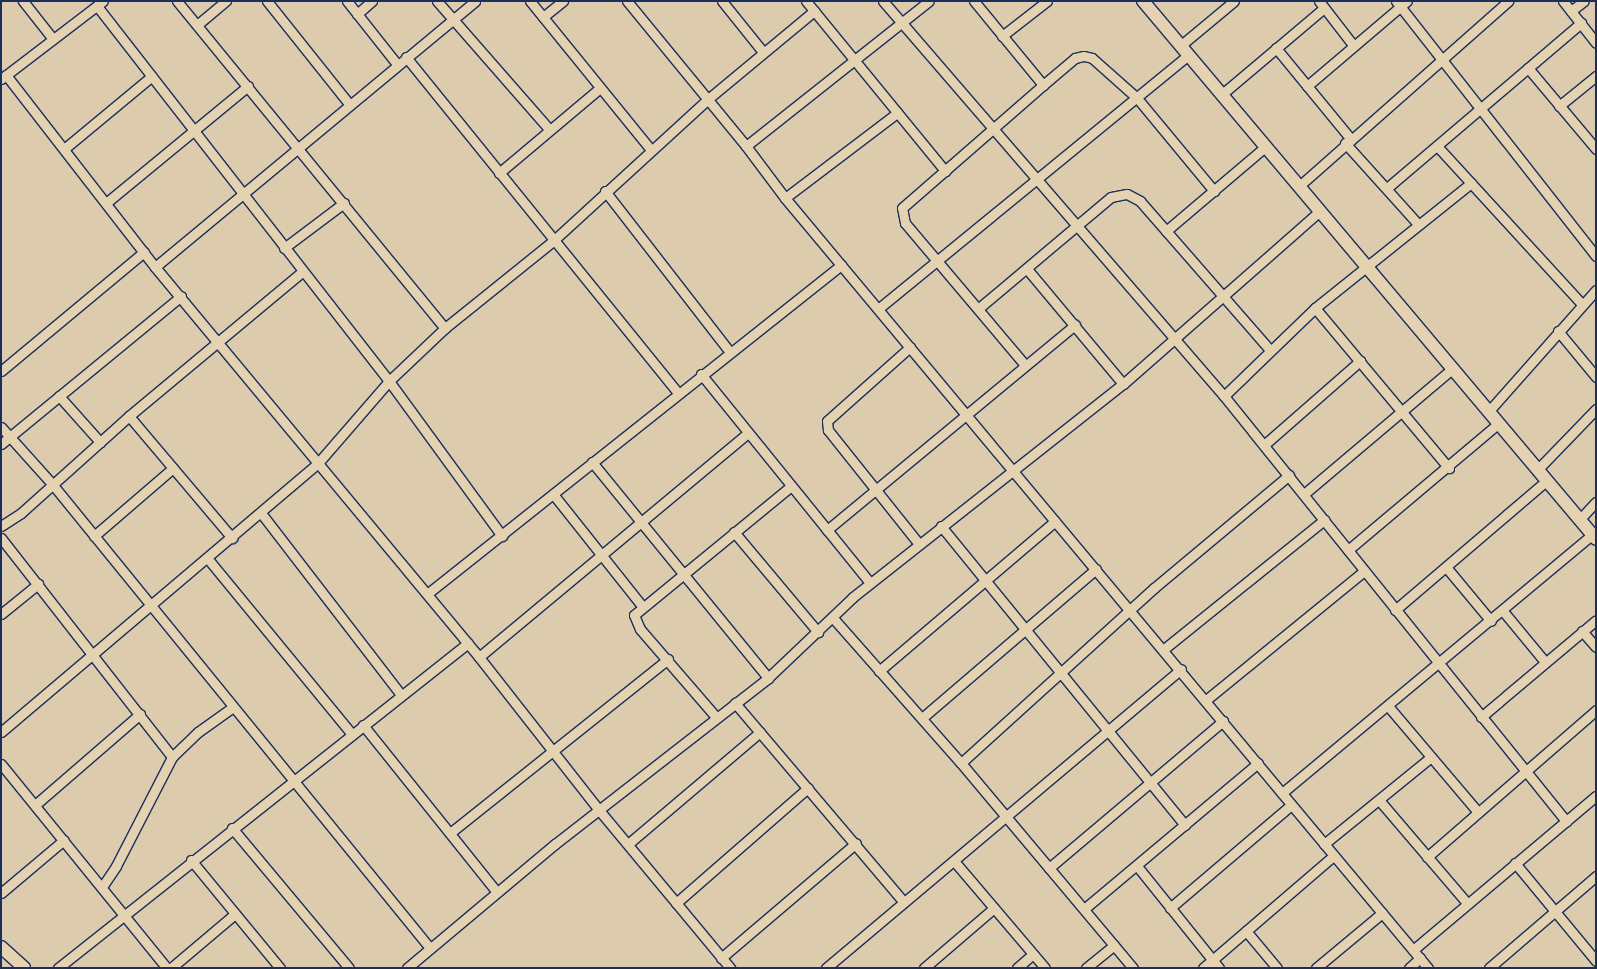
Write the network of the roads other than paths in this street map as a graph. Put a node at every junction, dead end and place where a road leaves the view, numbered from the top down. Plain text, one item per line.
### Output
1 (23, 1) edge
2 (178, 1) edge
3 (226, 1) edge
4 (267, 1) edge
5 (347, 1) edge
6 (372, 1) edge
7 (437, 1) edge
8 (474, 1) edge
9 (530, 1) edge
10 (563, 1) edge
11 (627, 1) edge
12 (722, 1) edge
13 (806, 1) edge
14 (883, 1) edge
15 (929, 1) edge
16 (974, 1) edge
17 (1047, 1) edge
18 (1143, 1) edge
19 (1234, 1) edge
20 (1508, 1) edge
21 (1563, 1) edge
22 (1584, 1) edge
23 (1401, 3) edge
24 (100, 4) edge
25 (1321, 4) edge
26 (814, 11) junction
27 (1571, 11) junction
28 (357, 14) junction
29 (543, 17) junction
30 (452, 19) junction
31 (900, 23) junction
32 (1581, 23) junction
33 (197, 25) junction
34 (1002, 36) junction
35 (53, 39) junction
36 (1596, 43) edge
37 (1353, 45) junction
38 (1276, 48) junction
39 (1184, 51) junction
40 (763, 52) junction
41 (406, 57) junction
42 (1442, 57) junction
43 (854, 60) junction
44 (397, 64) junction
45 (1528, 68) junction
46 (152, 76) junction
47 (1596, 76) edge
48 (4, 77) edge
49 (1043, 85) junction
50 (248, 86) junction
51 (1307, 86) junction
52 (600, 88) junction
53 (1221, 95) junction
54 (1137, 98) junction
55 (708, 99) junction
56 (350, 104) junction
57 (1558, 106) junction
58 (1482, 107) junction
59 (897, 113) junction
60 (194, 130) junction
61 (550, 130) junction
62 (993, 131) junction
63 (1348, 140) junction
64 (746, 146) junction
65 (1436, 146) junction
66 (300, 147) junction
67 (1265, 147) junction
68 (1596, 148) edge
69 (64, 149) junction
70 (651, 150) junction
71 (945, 171) junction
72 (499, 173) junction
73 (1036, 180) junction
74 (1470, 184) junction
75 (1298, 187) junction
76 (1387, 188) junction
77 (1214, 190) junction
78 (605, 192) junction
79 (244, 194) junction
80 (785, 198) junction
81 (106, 203) junction
82 (344, 203) junction
83 (1319, 212) junction
84 (1418, 224) junction
85 (1077, 227) junction
86 (1166, 231) junction
87 (553, 241) junction
88 (284, 248) junction
89 (144, 252) junction
90 (1596, 256) edge
91 (939, 260) junction
92 (841, 265) junction
93 (155, 267) junction
94 (1366, 268) junction
95 (1027, 269) junction
96 (302, 272) junction
97 (1596, 290) edge
98 (180, 296) junction
99 (1223, 297) junction
100 (1582, 304) junction
101 (979, 308) junction
102 (1315, 308) junction
103 (878, 309) junction
104 (1075, 325) junction
105 (445, 328) junction
106 (1558, 331) junction
107 (1175, 340) junction
108 (220, 341) junction
109 (910, 347) junction
110 (1270, 350) junction
111 (730, 352) junction
112 (1360, 361) junction
113 (1025, 365) junction
114 (1452, 369) junction
115 (1, 371) edge
116 (701, 374) junction
117 (1596, 377) edge
118 (389, 380) junction
119 (1123, 384) junction
120 (678, 393) junction
121 (59, 396) junction
122 (1224, 396) junction
123 (1596, 408) edge
124 (1402, 411) junction
125 (1488, 412) junction
126 (965, 413) junction
127 (129, 416) junction
128 (1499, 423) junction
129 (1, 427) edge
130 (748, 433) junction
131 (10, 437) junction
132 (100, 442) junction
133 (1, 444) edge
134 (1264, 445) junction
135 (318, 462) junction
136 (592, 462) junction
137 (172, 468) junction
138 (1449, 468) junction
139 (1538, 469) junction
140 (1011, 470) junction
141 (1289, 475) junction
142 (1547, 480) junction
143 (53, 485) junction
144 (791, 486) junction
145 (876, 489) junction
146 (554, 494) junction
147 (1304, 494) junction
148 (1596, 502) edge
149 (261, 512) junction
150 (640, 520) junction
151 (1324, 520) junction
152 (1579, 520) junction
153 (1055, 521) junction
154 (1, 526) edge
155 (941, 526) junction
156 (827, 530) junction
157 (734, 532) junction
158 (94, 536) junction
159 (502, 536) junction
160 (1594, 537) edge
161 (1, 538) edge
162 (232, 538) junction
163 (920, 544) junction
164 (1348, 550) junction
165 (602, 554) junction
166 (208, 559) junction
167 (1446, 567) junction
168 (1096, 569) junction
169 (1364, 571) junction
170 (684, 573) junction
171 (986, 580) junction
172 (870, 583) junction
173 (38, 584) junction
174 (427, 594) junction
175 (152, 606) junction
176 (643, 607) junction
177 (1131, 610) junction
178 (1395, 610) junction
179 (1504, 611) junction
180 (1, 614) edge
181 (833, 618) junction
182 (1596, 620) edge
183 (1491, 621) junction
184 (1026, 630) junction
185 (1582, 631) junction
186 (818, 632) junction
187 (468, 643) junction
188 (1596, 647) edge
189 (1164, 649) junction
190 (94, 654) junction
191 (479, 657) junction
192 (668, 659) junction
193 (1545, 662) junction
194 (1439, 665) junction
195 (1181, 669) junction
196 (880, 670) junction
197 (1062, 674) junction
198 (768, 678) junction
199 (401, 695) junction
200 (1206, 700) junction
201 (735, 703) junction
202 (1388, 706) junction
203 (233, 707) junction
204 (1596, 710) edge
205 (140, 714) junction
206 (716, 717) junction
207 (1481, 717) junction
208 (922, 718) junction
209 (1223, 721) junction
210 (363, 725) junction
211 (1109, 730) junction
212 (1, 732) edge
213 (760, 732) junction
214 (352, 734) junction
215 (552, 750) junction
216 (172, 757) junction
217 (1431, 757) junction
218 (961, 763) junction
219 (1258, 763) junction
220 (1, 764) edge
221 (1525, 772) junction
222 (293, 780) junction
223 (1150, 782) junction
224 (808, 788) junction
225 (1282, 793) junction
226 (1596, 796) edge
227 (1378, 800) junction
228 (35, 805) junction
229 (1291, 805) junction
230 (599, 810) junction
231 (1478, 812) junction
232 (1006, 817) junction
233 (1566, 820) junction
234 (1185, 825) junction
235 (232, 828) junction
236 (450, 833) junction
237 (64, 840) junction
238 (856, 843) junction
239 (628, 844) junction
240 (1324, 844) junction
241 (1333, 856) junction
242 (1427, 856) junction
243 (191, 860) junction
244 (954, 861) junction
245 (1515, 864) junction
246 (1137, 866) junction
247 (1049, 868) junction
248 (1596, 876) edge
249 (102, 886) junction
250 (497, 892) junction
251 (1, 893) edge
252 (904, 902) junction
253 (676, 903) junction
254 (1467, 903) junction
255 (994, 908) junction
256 (1170, 908) junction
257 (1084, 909) junction
258 (1554, 911) junction
259 (124, 913) junction
260 (1382, 913) junction
261 (235, 914) junction
262 (1246, 931) junction
263 (1114, 945) junction
264 (1, 947) edge
265 (430, 948) junction
266 (1413, 950) junction
267 (1033, 954) junction
268 (721, 958) junction
269 (1420, 958) junction
270 (1212, 960) junction
271 (1596, 961) edge
272 (24, 968) edge
273 (58, 968) edge
274 (167, 968) edge
275 (171, 968) edge
276 (280, 968) edge
277 (349, 968) edge
278 (407, 968) edge
279 (730, 968) edge
280 (826, 968) edge
281 (924, 968) edge
282 (1017, 968) edge
283 (1045, 968) edge
284 (1086, 968) edge
285 (1134, 968) edge
286 (1203, 968) edge
287 (1219, 968) edge
288 (1277, 968) edge
289 (1316, 968) edge
290 (1409, 968) edge
291 (1428, 968) edge
292 (1489, 968) edge

1 - 35 street
2 - 33 street
3 - 33 street
4 - 56 street
5 - 28 street
6 - 28 street
7 - 30 street
8 - 30 street
9 - 29 street
10 - 29 street
11 - 55 street
12 - 40 street
13 - 26 street
14 - 31 street
15 - 31 street
16 - 34 street
17 - 34 street
18 - 39 street
19 - 39 street
20 - 42 street
21 - 27 street
22 - 27 street
23 - 37 street
23 - 42 street
24 - 35 street
24 - 46 street
25 - 37 street
25 - 38 street
26 - 40 street
26 - 43 street
27 - 32 street
28 - 44 street
29 - 52 street
30 - 41 street
30 - 61 street
31 - 43 street
31 - 62 street
32 - 36 street
32 - 45 street
33 - 50 street
34 - 49 street
35 - 48 street
37 - 51 street
38 - 51 street
38 - 53 street
39 - 53 street
39 - 54 street
40 - 55 street
41 - 44 street
41 - 72 street
42 - 58 street
42 - 63 street
43 - 59 street
43 - 64 street
44 - 56 street
45 - 57 street
45 - 58 street
46 - 60 street
46 - 69 street
47 - 57 street
48 - 69 street
49 - 54 street
49 - 62 street
50 - 60 street
50 - 66 street
51 - 63 street
52 - 61 street
52 - 70 street
53 - 67 street
54 - 73 street
54 - 77 street
55 - 64 street
55 - 70 street
56 - 66 street
57 - 68 street
58 - 65 street
58 - 90 street
59 - 71 street
59 - 80 street
60 - 79 street
60 - 81 street
61 - 72 street
62 - 71 street
62 - 73 street
63 - 75 street
63 - 76 street
64 - 80 street
65 - 74 street
65 - 76 street
66 - 79 street
66 - 82 street
67 - 75 street
67 - 77 street
69 - 81 street
70 - 78 street
71 - 91 street
72 - 87 street
73 - 85 street
73 - 91 street
74 - 84 street
74 - 100 street
75 - 83 street
76 - 84 street
77 - 86 street
78 - 87 street
78 - 111 street
79 - 88 street
79 - 93 street
80 - 92 street
81 - 89 street
82 - 88 street
82 - 105 street
83 - 94 street
83 - 99 street
84 - 94 street
85 - 86 street
85 - 95 street
85 - 107 street
86 - 99 street
87 - 105 street
87 - 120 street
88 - 96 street
89 - 93 street
89 - 115 street
91 - 101 street
91 - 103 street
92 - 103 street
92 - 111 street
93 - 98 street
94 - 102 street
94 - 114 street
95 - 101 street
95 - 104 street
96 - 108 street
96 - 118 street
97 - 100 street
98 - 108 street
98 - 121 street
99 - 107 street
99 - 110 street
100 - 106 street
101 - 113 street
102 - 110 street
102 - 112 street
103 - 109 street
104 - 113 street
104 - 119 street
105 - 118 street
106 - 117 street
106 - 125 street
107 - 119 street
107 - 122 street
108 - 127 street
108 - 135 street
109 - 126 street
109 - 145 street
110 - 122 street
111 - 116 street
112 - 124 street
112 - 134 street
113 - 126 street
114 - 124 street
114 - 125 street
116 - 120 street
116 - 130 street
118 - 135 street
118 - 159 street
119 - 140 street
120 - 136 street
121 - 131 street
121 - 132 street
122 - 134 street
123 - 139 street
124 - 138 street
124 - 147 street
125 - 128 street
126 - 140 street
126 - 145 street
127 - 132 street
127 - 137 street
128 - 138 street
128 - 139 street
129 - 131 street
130 - 144 street
130 - 150 street
131 - 133 street
131 - 143 street
132 - 143 street
134 - 141 street
135 - 149 street
135 - 174 street
136 - 146 street
136 - 150 street
137 - 158 street
137 - 162 street
138 - 164 street
139 - 142 street
140 - 153 street
140 - 155 street
141 - 147 street
141 - 177 street
142 - 152 street
142 - 167 street
143 - 154 street
143 - 158 street
144 - 156 street
144 - 157 street
145 - 156 street
145 - 163 street
146 - 159 street
146 - 165 street
147 - 151 street
148 - 152 street
149 - 162 street
149 - 199 street
150 - 165 street
150 - 170 street
151 - 164 street
151 - 189 street
152 - 160 street
153 - 168 street
153 - 171 street
155 - 163 street
155 - 171 street
156 - 172 street
157 - 170 street
157 - 186 street
158 - 175 street
159 - 174 street
160 - 179 street
161 - 173 street
162 - 166 street
163 - 172 street
164 - 169 street
165 - 176 street
165 - 191 street
166 - 175 street
166 - 214 street
167 - 178 street
167 - 183 street
168 - 177 street
168 - 184 street
169 - 178 street
169 - 200 street
170 - 176 street
170 - 198 street
171 - 184 street
171 - 196 street
172 - 181 street
173 - 180 street
173 - 190 street
174 - 187 street
175 - 190 street
175 - 203 street
176 - 192 street
177 - 189 street
177 - 197 street
178 - 194 street
179 - 183 street
179 - 193 street
181 - 186 street
181 - 196 street
182 - 185 street
183 - 194 street
184 - 197 street
184 - 208 street
185 - 188 street
185 - 193 street
186 - 198 street
187 - 191 street
187 - 199 street
189 - 195 street
190 - 205 street
190 - 212 street
191 - 215 street
192 - 206 street
192 - 215 street
193 - 207 street
194 - 202 street
194 - 207 street
195 - 200 street
195 - 211 street
196 - 208 street
197 - 211 street
197 - 218 street
198 - 201 street
199 - 210 street
200 - 209 street
201 - 206 street
201 - 213 street
202 - 217 street
202 - 225 street
203 - 216 street
203 - 222 street
204 - 221 street
205 - 216 street
205 - 228 street
206 - 230 street
207 - 221 street
208 - 218 street
209 - 219 street
209 - 223 street
210 - 214 street
210 - 236 street
211 - 223 street
211 - 232 street
213 - 224 street
213 - 239 street
214 - 222 street
215 - 230 street
215 - 236 street
216 - 249 street
217 - 227 street
217 - 231 street
218 - 232 street
219 - 225 street
219 - 234 street
220 - 228 street
221 - 231 street
221 - 233 street
222 - 235 street
222 - 265 street
223 - 234 street
223 - 247 street
224 - 238 street
224 - 253 street
225 - 229 street
226 - 233 street
227 - 240 street
227 - 242 street
228 - 237 street
229 - 240 street
229 - 256 street
230 - 239 street
230 - 250 street
231 - 242 street
232 - 244 street
232 - 247 street
233 - 245 street
234 - 246 street
235 - 243 street
235 - 277 street
236 - 250 street
237 - 249 street
237 - 251 street
238 - 252 street
238 - 268 street
239 - 253 street
240 - 241 street
241 - 260 street
241 - 262 street
242 - 254 street
243 - 259 street
243 - 261 street
244 - 252 street
244 - 255 street
245 - 254 street
245 - 258 street
246 - 256 street
246 - 257 street
247 - 257 street
248 - 258 street
249 - 259 street
250 - 265 street
252 - 280 street
253 - 268 street
254 - 266 street
255 - 267 street
255 - 281 street
256 - 270 street
257 - 263 street
258 - 271 street
258 - 292 street
259 - 273 street
259 - 274 street
260 - 266 street
260 - 289 street
261 - 275 street
261 - 276 street
262 - 270 street
262 - 288 street
263 - 284 street
263 - 285 street
264 - 272 street
265 - 278 street
266 - 269 street
267 - 282 street
267 - 283 street
268 - 279 street
269 - 290 street
269 - 291 street
270 - 286 street
270 - 287 street

